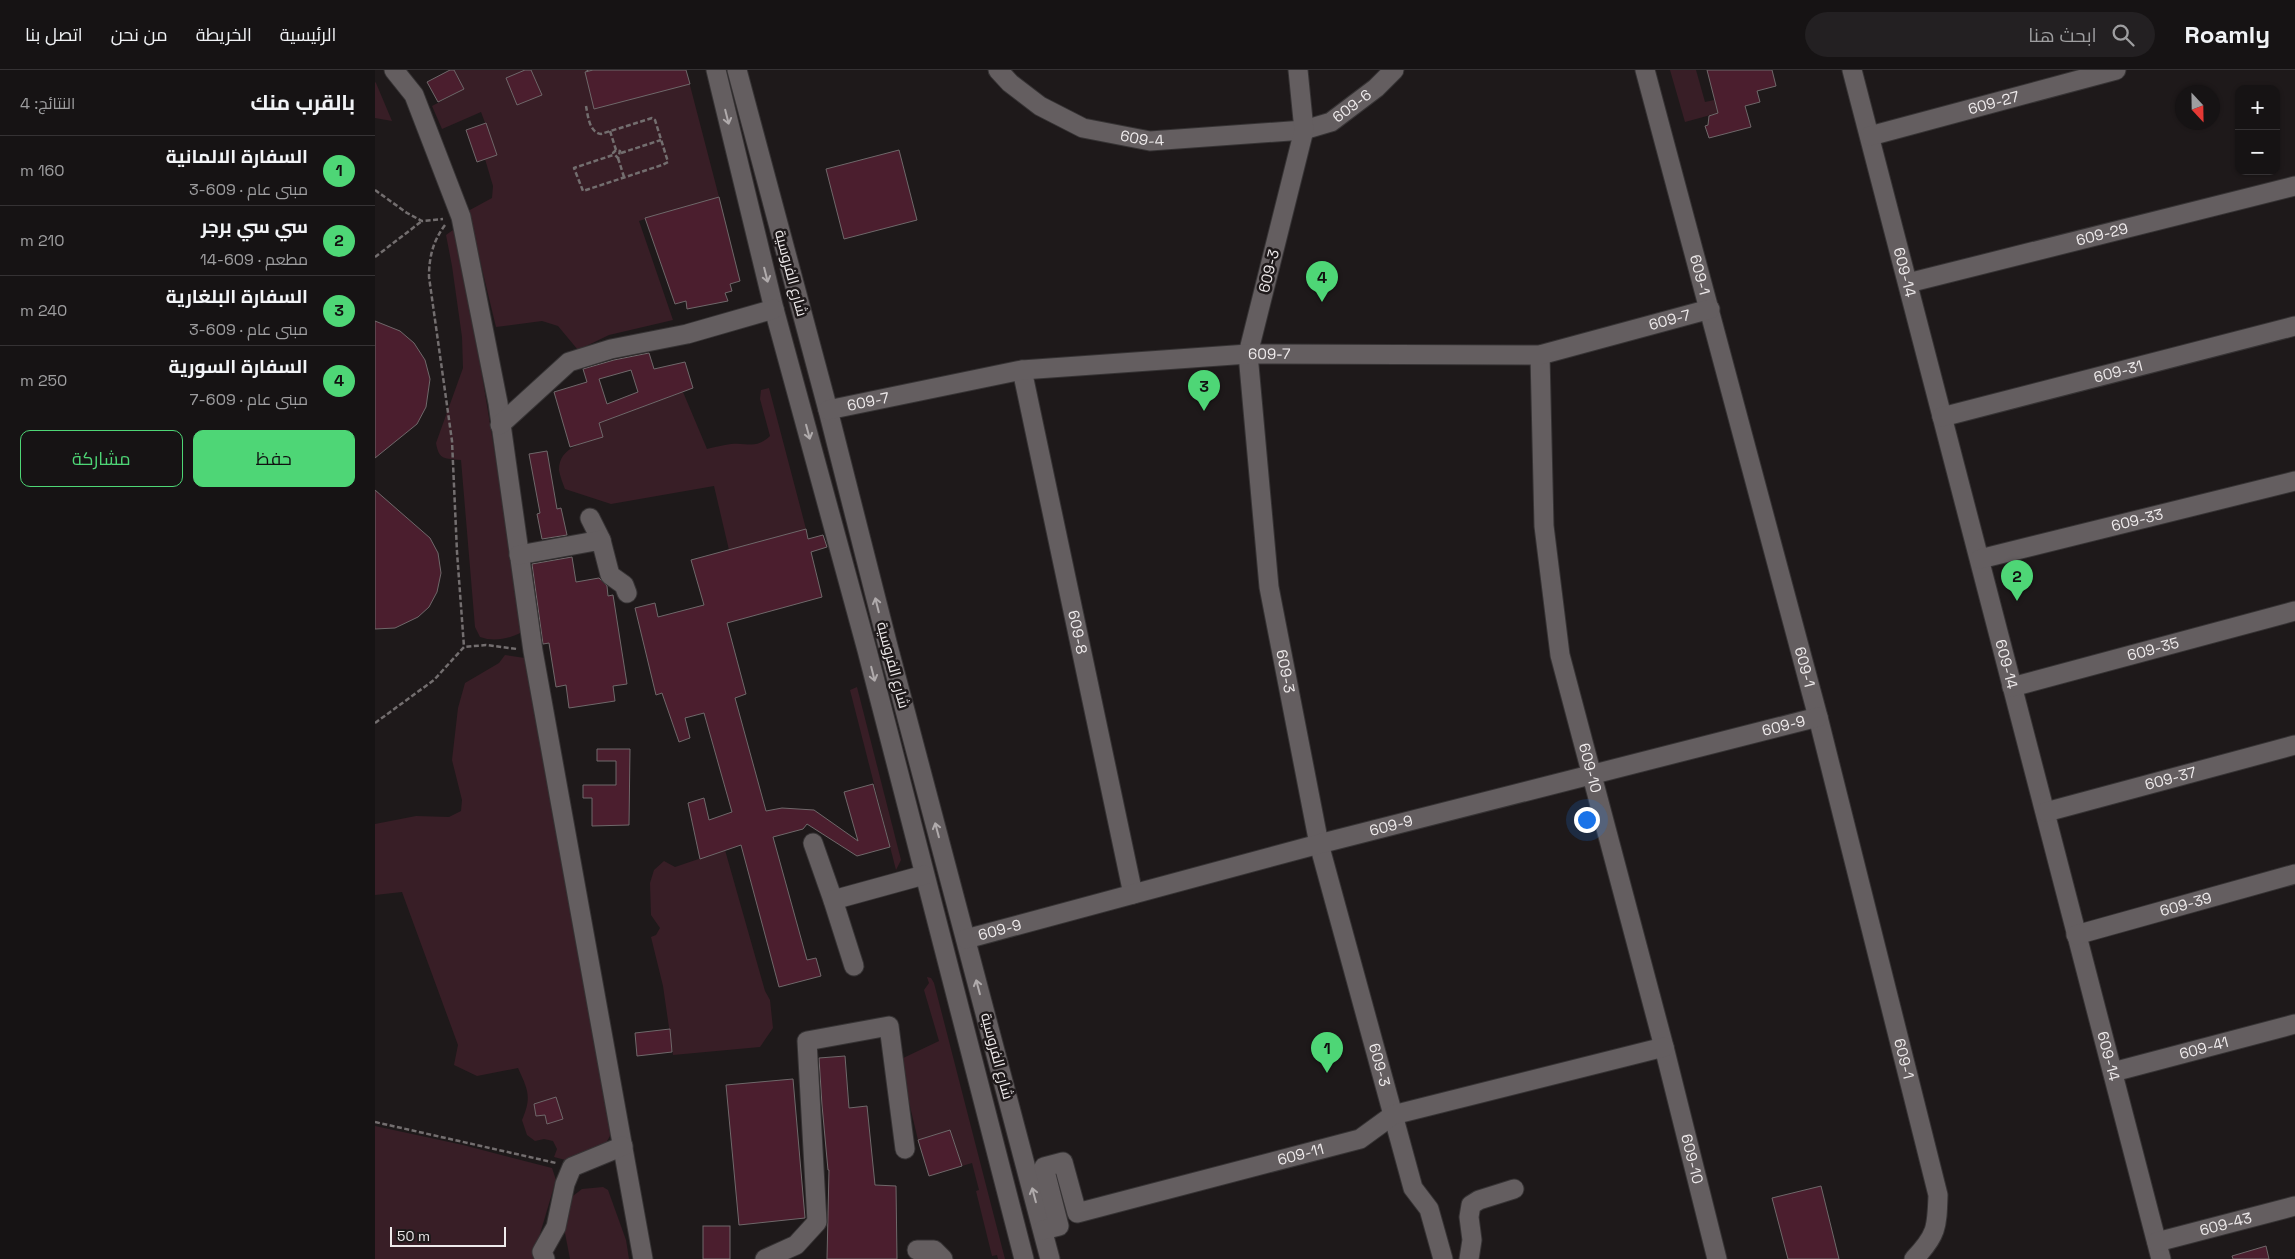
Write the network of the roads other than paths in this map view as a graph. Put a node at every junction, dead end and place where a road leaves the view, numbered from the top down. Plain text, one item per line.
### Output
1 (394, 70) edge
2 (716, 70) edge
3 (737, 70) edge
4 (999, 70) edge
5 (1298, 70) edge
6 (1394, 70) edge
7 (1645, 70) edge
8 (1852, 70) edge
9 (2116, 70) edge
10 (1304, 130) junction
11 (1869, 136) junction
12 (2295, 186) edge
13 (1908, 283) junction
14 (774, 309) junction
15 (1709, 309) junction
16 (2295, 326) edge
17 (1248, 354) junction
18 (1539, 355) junction
19 (1022, 370) junction
20 (828, 410) junction
21 (1942, 417) junction
22 (500, 425) junction
23 (2295, 481) edge
24 (590, 518) dead end
25 (601, 540) junction
26 (519, 555) junction
27 (1979, 559) junction
28 (627, 593) dead end
29 (2295, 612) edge
30 (888, 646) junction
31 (867, 650) junction
32 (2012, 687) junction
33 (1818, 717) junction
34 (2295, 745) edge
35 (1591, 774) junction
36 (2046, 812) junction
37 (813, 842) dead end
38 (1319, 844) junction
39 (2295, 874) edge
40 (924, 875) junction
41 (1133, 894) junction
42 (833, 900) junction
43 (2077, 935) junction
44 (966, 939) junction
45 (854, 966) dead end
46 (2295, 1024) edge
47 (1664, 1048) junction
48 (2113, 1072) junction
49 (1393, 1115) junction
50 (623, 1146) junction
51 (905, 1149) dead end
52 (1514, 1189) dead end
53 (2295, 1206) edge
54 (1043, 1230) junction
55 (917, 1250) dead end
56 (2159, 1250) edge
57 (545, 1259) edge
58 (643, 1259) edge
59 (765, 1259) edge
60 (943, 1259) edge
61 (1024, 1259) edge
62 (1051, 1259) edge
63 (1443, 1259) edge
64 (1469, 1259) edge
65 (1717, 1259) edge
66 (1914, 1259) edge

1 - 22 street
2 -> 14 street, شارع الفروسية
3 - 20 street, شارع الفروسية
4 - 10 street, 609-4
5 - 10 street, 609-3
6 - 10 street, 609-6
7 - 15 street, 609-1
8 - 11 street, 609-14
9 - 11 street, 609-27
10 - 17 street, 609-3
11 - 13 street, 609-14
12 - 13 street, 609-29
13 - 21 street, 609-14
14 - 22 street
14 -> 31 street, شارع الفروسية
15 - 18 street, 609-7
15 - 33 street, 609-1
16 - 21 street, 609-31
17 - 18 street, 609-7
17 - 19 street, 609-7
17 - 38 street, 609-3
18 - 35 street, 609-10
19 - 20 street, 609-7
19 - 41 street, 609-8
30 -> 20 street, شارع الفروسية
21 - 27 street, 609-14
22 - 26 street
23 - 27 street, 609-33
24 - 25 street
25 - 26 street
25 - 28 street
26 - 50 street
27 - 32 street, 609-14
29 - 32 street, 609-35
30 - 31 street
44 -> 30 street, شارع الفروسية
31 -> 40 street, شارع الفروسية
32 - 36 street, 609-14
33 - 35 street, 609-9
33 - 66 street, 609-1
34 - 36 street, 609-37
35 - 38 street, 609-9
35 - 47 street, 609-10
36 - 43 street, 609-14
37 - 42 street
38 - 41 street, 609-9
38 - 49 street, 609-3
39 - 43 street, 609-39
40 - 42 street
40 - 61 street, شارع الفروسية
41 - 44 street, 609-9
42 - 45 street
43 - 48 street, 609-14
54 -> 44 street, شارع الفروسية
46 - 48 street, 609-41
47 - 49 street, 609-11
47 - 65 street, 609-10
48 - 56 street, 609-14
49 - 54 street, 609-11
49 - 63 street, 609-3
50 - 57 street
50 - 58 street
51 - 59 street
52 - 64 street
53 - 56 street, 609-43
54 - 62 street, شارع الفروسية
55 - 60 street

